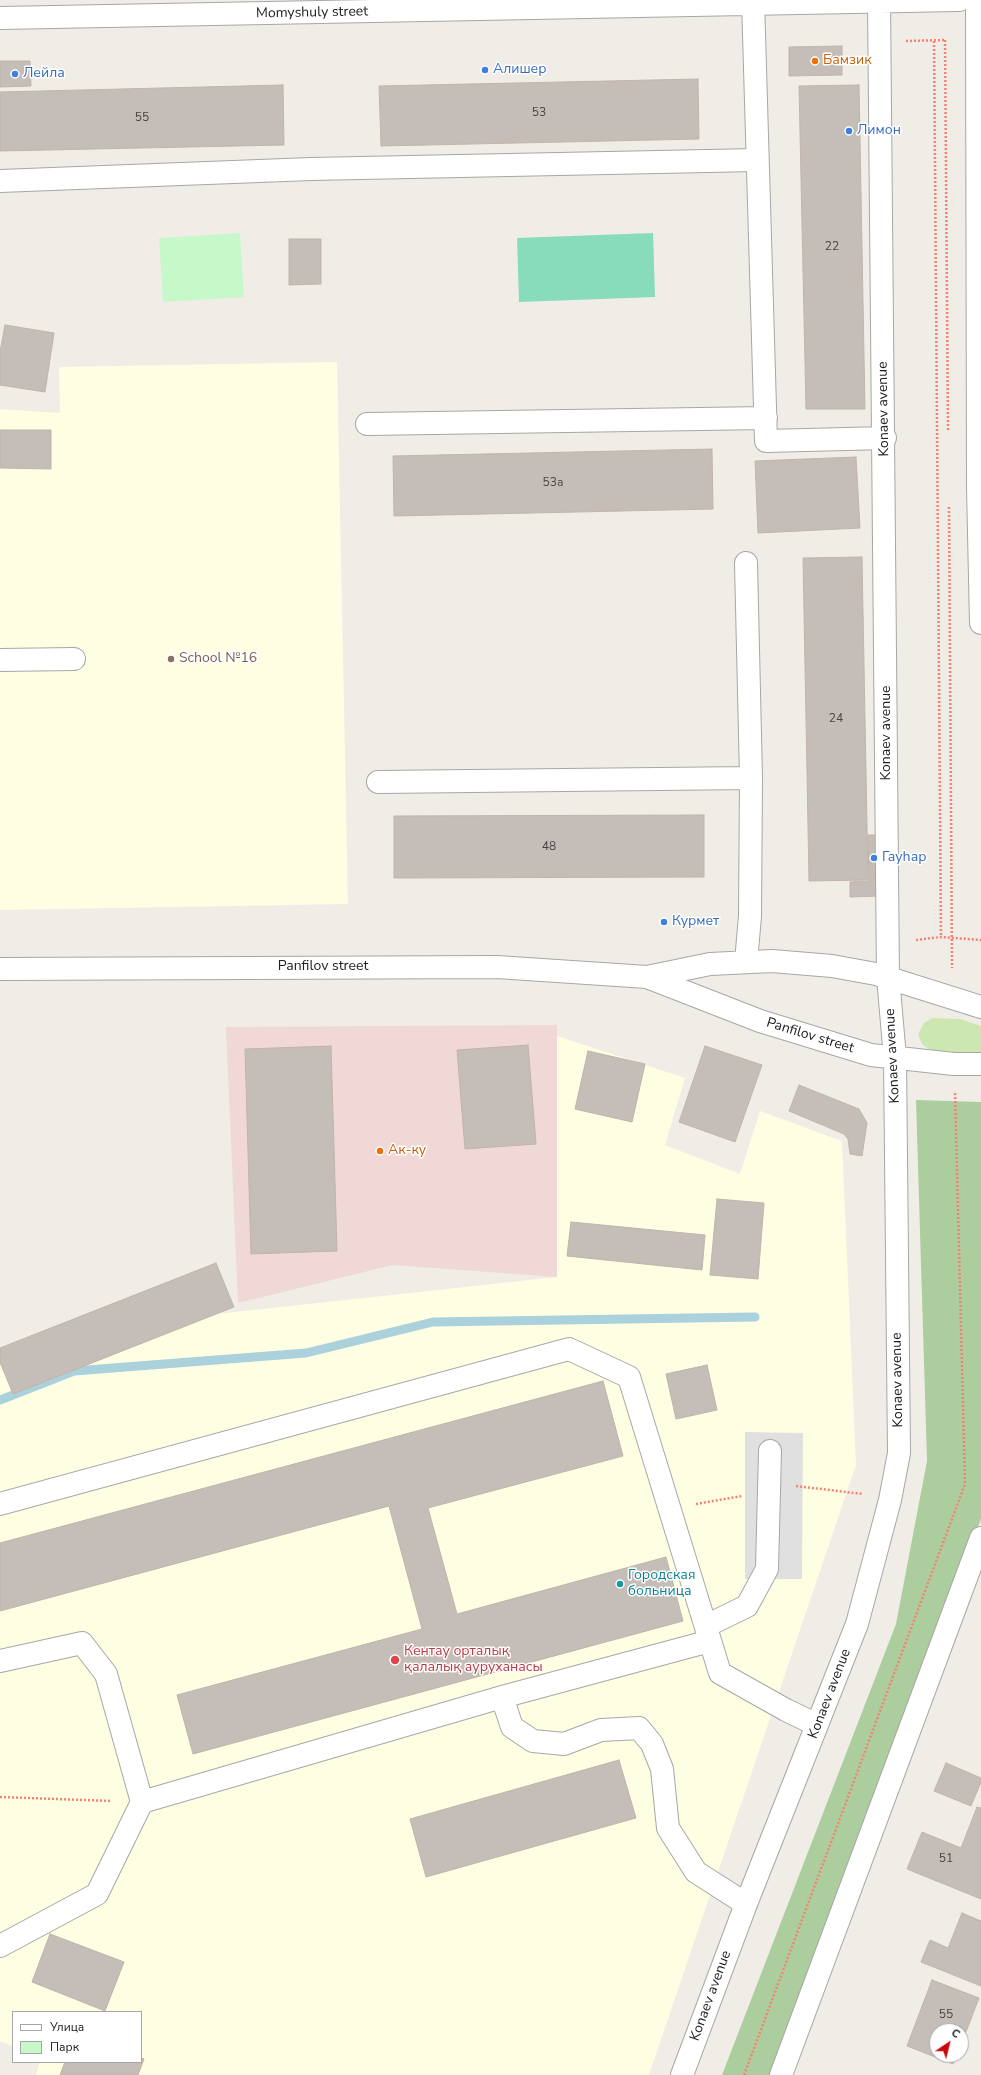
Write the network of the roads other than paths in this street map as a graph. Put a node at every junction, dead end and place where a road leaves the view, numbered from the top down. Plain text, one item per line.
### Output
1 (959, 0) edge
2 (977, 0) edge
3 (879, 1) edge
4 (753, 3) edge
5 (0, 18) edge
6 (757, 160) junction
7 (0, 181) edge
8 (766, 418) junction
9 (367, 424) dead end
10 (885, 438) junction
11 (746, 563) dead end
12 (981, 623) edge
13 (74, 659) dead end
14 (0, 660) edge
15 (751, 778) junction
16 (378, 782) dead end
17 (746, 962) junction
18 (0, 969) edge
19 (647, 977) junction
20 (888, 977) junction
21 (981, 1007) edge
22 (895, 1058) junction
23 (981, 1064) edge
24 (770, 1451) dead end
25 (0, 1504) edge
26 (981, 1538) edge
27 (708, 1633) junction
28 (0, 1660) edge
29 (502, 1697) junction
30 (817, 1726) junction
31 (142, 1802) junction
32 (746, 1904) junction
33 (0, 1946) edge
34 (682, 2075) edge
35 (781, 2075) edge

1 - 3 street, Momyshuly street
2 - 12 street
3 - 4 street, Momyshuly street
3 - 10 street, Konaev avenue
4 - 5 street, Momyshuly street
4 - 6 street
6 - 7 street
6 - 8 street
8 - 9 street
8 - 10 street
10 - 20 street, Konaev avenue
11 - 15 street
13 - 14 street
15 - 16 street
15 - 17 street
17 - 19 street, Panfilov street
17 - 20 street, Panfilov street
18 - 19 street, Panfilov street
19 - 22 street, Panfilov street
20 - 21 street, Panfilov street
20 - 22 street, Konaev avenue
22 - 23 street, Panfilov street
22 - 30 street, Konaev avenue
24 - 27 street
25 - 27 street
26 - 35 street
27 - 29 street
27 - 30 street
28 - 31 street
29 - 31 street
29 - 32 street
30 - 32 street, Konaev avenue
31 - 33 street
32 - 34 street, Konaev avenue

